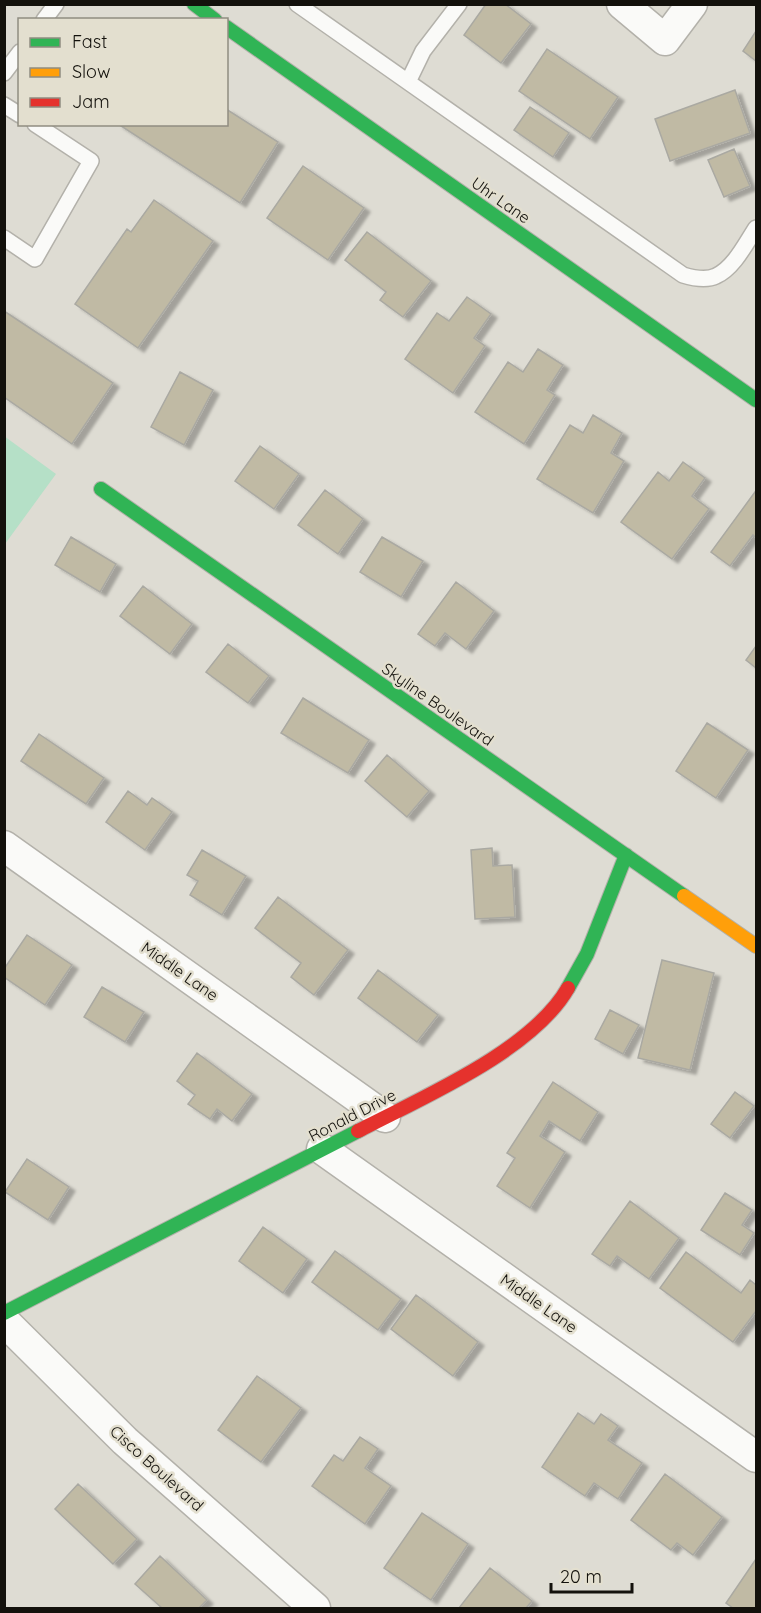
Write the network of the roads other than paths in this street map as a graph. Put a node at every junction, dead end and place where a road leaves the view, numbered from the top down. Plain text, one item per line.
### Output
1 (194, 4) edge
2 (297, 4) edge
3 (459, 4) edge
4 (622, 4) edge
5 (692, 4) edge
6 (212, 18) edge
7 (228, 28) edge
8 (18, 55) edge
9 (4, 73) edge
10 (408, 82) junction
11 (4, 105) edge
12 (18, 114) edge
13 (37, 126) edge
14 (756, 228) edge
15 (4, 238) edge
16 (756, 400) edge
17 (101, 489) dead end
18 (4, 846) edge
19 (626, 855) junction
20 (756, 946) edge
21 (386, 1117) junction
22 (322, 1149) junction
23 (9, 1307) edge
24 (756, 1457) edge
25 (315, 1608) edge

1 - 6 street
2 - 10 lane
3 - 10 lane
4 - 5 street
7 - 16 street, Uhr Lane
8 - 9 lane
10 - 14 lane
11 - 12 lane
13 - 15 lane
17 - 19 street, Skyline Boulevard
18 - 21 street, Middle Lane
19 - 20 street, Skyline Boulevard
19 - 21 street, Ronald Drive
21 - 22 street, Ronald Drive
22 - 23 street, Ronald Drive
22 - 24 street, Middle Lane
23 - 25 street, Cisco Boulevard

